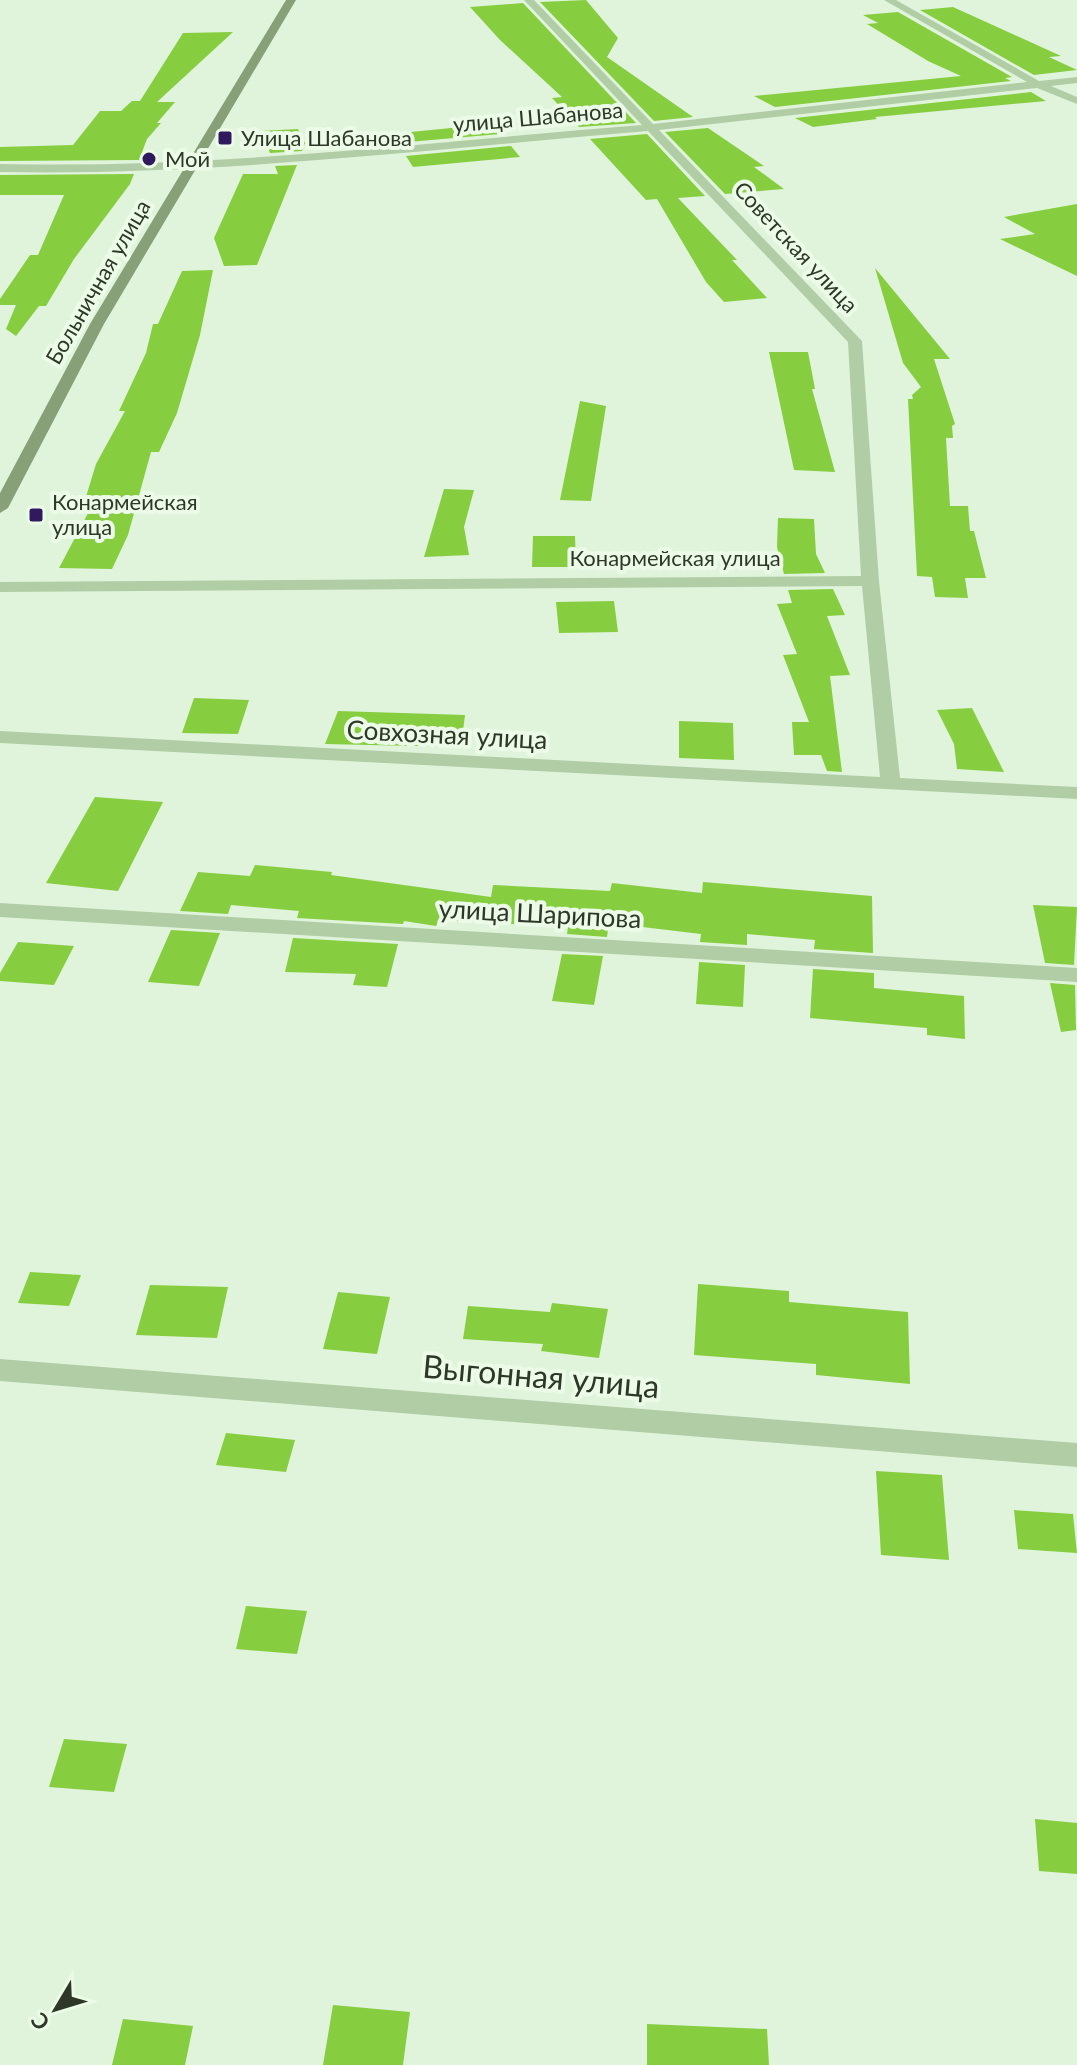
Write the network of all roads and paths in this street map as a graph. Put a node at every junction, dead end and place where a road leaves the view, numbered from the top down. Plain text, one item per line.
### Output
1 (291, 0) edge
2 (529, 0) edge
3 (889, 0) edge
4 (1077, 80) edge
5 (1037, 84) junction
6 (1077, 101) edge
7 (654, 127) junction
8 (191, 165) junction
9 (0, 168) edge
10 (0, 508) edge
11 (870, 581) junction
12 (0, 587) edge
13 (0, 737) edge
14 (891, 785) junction
15 (1077, 793) edge
16 (0, 910) edge
17 (1077, 975) edge
18 (0, 1370) edge
19 (1077, 1455) edge

1 - 8 street, Больничная улица
2 - 7 street, Советская улица
3 - 5 street
4 - 5 street, улица Шабанова
5 - 6 street
5 - 7 street, улица Шабанова
7 - 8 street, улица Шабанова
7 - 11 street, Советская улица
8 - 9 street, улица Шабанова
8 - 10 street, Больничная улица
11 - 12 street, Конармейская улица
11 - 14 street, Советская улица
13 - 14 street, Совхозная улица
14 - 15 street
16 - 17 street, улица Шарипова
18 - 19 street, Выгонная улица

